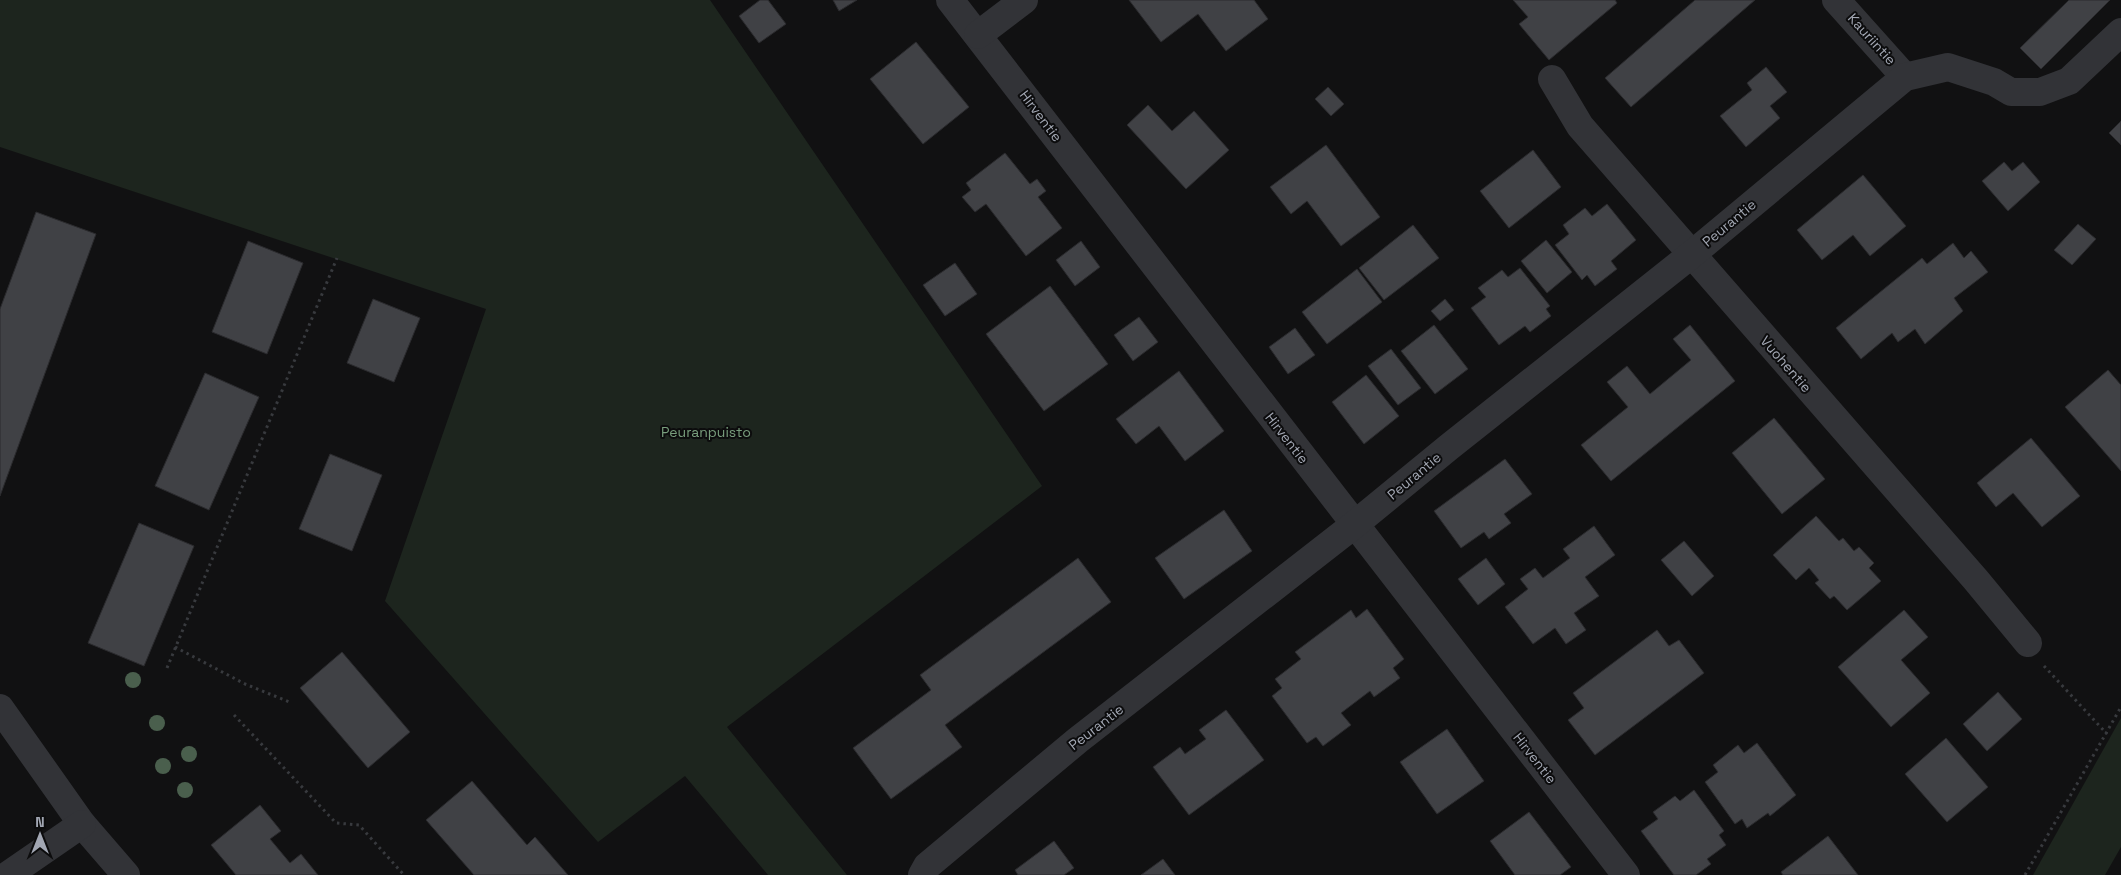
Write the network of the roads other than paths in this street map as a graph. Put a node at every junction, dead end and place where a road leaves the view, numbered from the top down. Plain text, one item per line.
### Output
1 (950, 0) edge
2 (1024, 0) edge
3 (1836, 0) edge
4 (2121, 32) edge
5 (978, 35) junction
6 (1905, 77) junction
7 (1552, 79) dead end
8 (1691, 254) junction
9 (1354, 525) junction
10 (2028, 643) road end
11 (0, 708) edge
12 (82, 824) junction
13 (8, 875) edge
14 (126, 875) edge
15 (922, 875) edge
16 (1626, 875) edge

1 - 5 street, Hirventie
2 - 5 street
3 - 6 street, Kauriintie
4 - 6 street, Kauriintie
5 - 9 street, Hirventie
6 - 8 street, Peurantie
7 - 8 street, Vuohentie
8 - 9 street, Peurantie
8 - 10 street, Vuohentie
9 - 15 street, Peurantie
9 - 16 street, Hirventie
11 - 12 street
12 - 13 street
12 - 14 street

